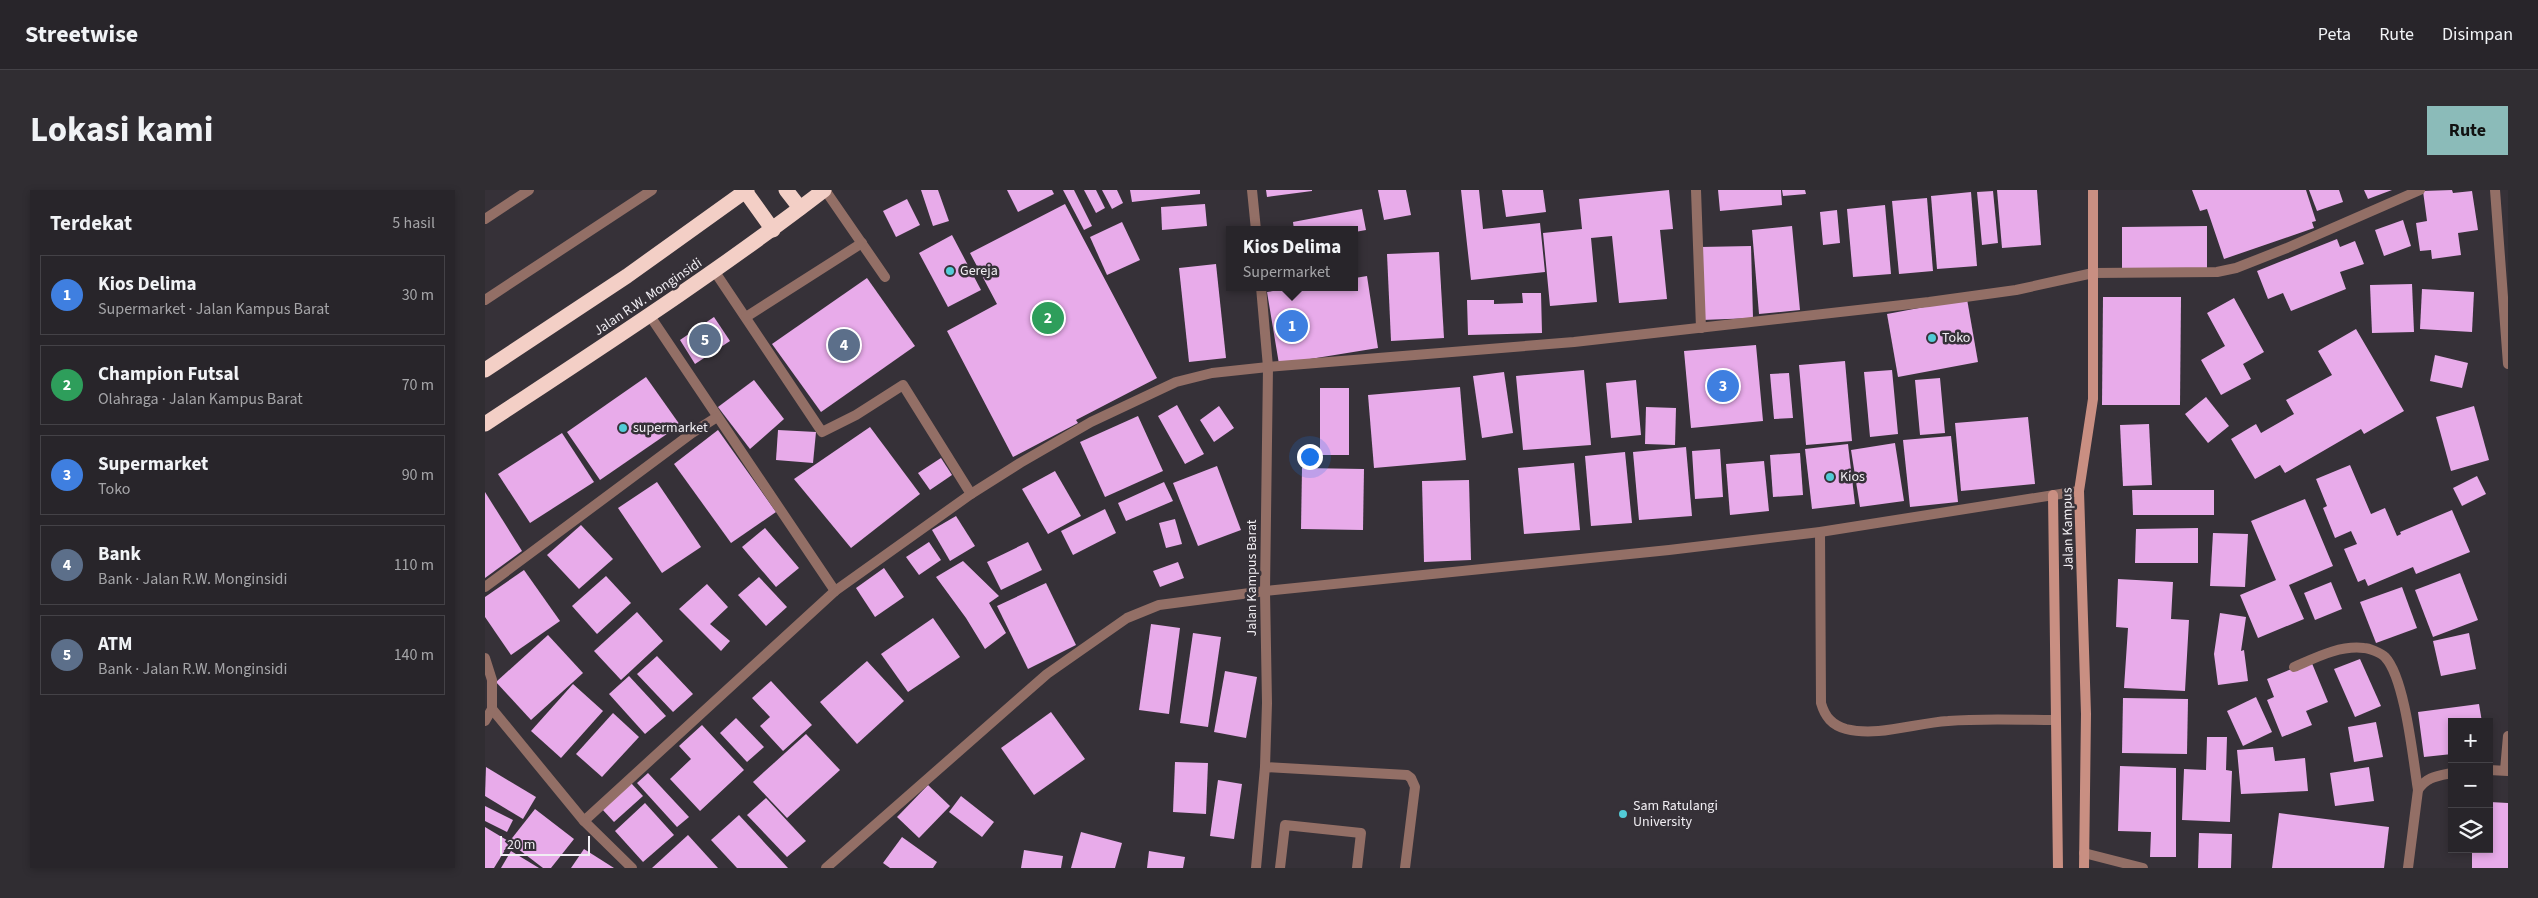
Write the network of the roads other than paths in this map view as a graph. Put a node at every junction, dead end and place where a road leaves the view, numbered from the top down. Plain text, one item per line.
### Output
1 (529, 190) edge
2 (652, 190) edge
3 (745, 190) edge
4 (786, 190) edge
5 (825, 190) edge
6 (1252, 190) edge
7 (1696, 190) edge
8 (2093, 190) edge
9 (2420, 190) edge
10 (2495, 190) edge
11 (801, 208) junction
12 (485, 219) edge
13 (1256, 226) edge
14 (773, 230) junction
15 (862, 243) junction
16 (715, 272) junction
17 (2093, 273) junction
18 (885, 276) dead end
19 (1261, 291) edge
20 (485, 300) edge
21 (650, 316) junction
22 (746, 317) junction
23 (1701, 328) junction
24 (2508, 364) edge
25 (1267, 367) junction
26 (485, 370) edge
27 (717, 417) junction
28 (485, 424) edge
29 (2079, 491) junction
30 (971, 494) junction
31 (2053, 495) junction
32 (1820, 532) junction
33 (485, 587) edge
34 (835, 591) junction
35 (1265, 591) junction
36 (485, 658) edge
37 (2294, 667) dead end
38 (492, 709) junction
39 (2054, 720) junction
40 (485, 721) edge
41 (2508, 736) edge
42 (1265, 768) junction
43 (2493, 770) edge
44 (2507, 770) edge
45 (2448, 774) edge
46 (2418, 790) junction
47 (584, 821) junction
48 (2084, 853) junction
49 (632, 868) edge
50 (826, 868) edge
51 (1256, 868) edge
52 (1280, 868) edge
53 (1357, 868) edge
54 (1405, 868) edge
55 (2058, 868) edge
56 (2084, 868) edge
57 (2143, 868) edge
58 (2408, 868) edge

1 - 12 street
2 - 20 street
3 - 14 highway
3 - 26 highway
4 - 11 highway
5 - 11 highway, Jalan R.W. Monginsidi
5 - 15 street
6 - 13 street
7 - 23 street
8 - 17 street, Jalan Kampus
9 - 17 street
10 - 24 street
11 - 14 highway, Jalan R.W. Monginsidi
14 - 16 highway, Jalan R.W. Monginsidi
15 - 18 street
15 - 22 street
16 - 21 highway, Jalan R.W. Monginsidi
16 - 22 street
17 - 23 street
17 - 29 street, Jalan Kampus
19 - 25 street, Jalan Kampus Barat
21 - 27 street
21 - 28 highway, Jalan R.W. Monginsidi
22 - 30 street
23 - 25 street
25 - 30 street
25 - 35 street, Jalan Kampus Barat
27 - 33 street
27 - 34 street
29 - 31 street
29 - 48 street, Jalan Kampus
30 - 34 street
31 - 32 street
31 - 39 street, Jalan Kampus
32 - 35 street
32 - 39 street
34 - 47 street
35 - 42 street, Jalan Kampus Barat
35 - 50 street
36 - 38 street
37 - 46 street
38 - 40 street
38 - 47 street
39 - 55 street, Jalan Kampus
41 - 44 street
42 - 51 street, Jalan Kampus Barat
42 - 54 street
43 - 44 street
45 - 46 street
46 - 58 street
47 - 49 street
48 - 56 street, Jalan Kampus
48 - 57 street
52 - 53 street

